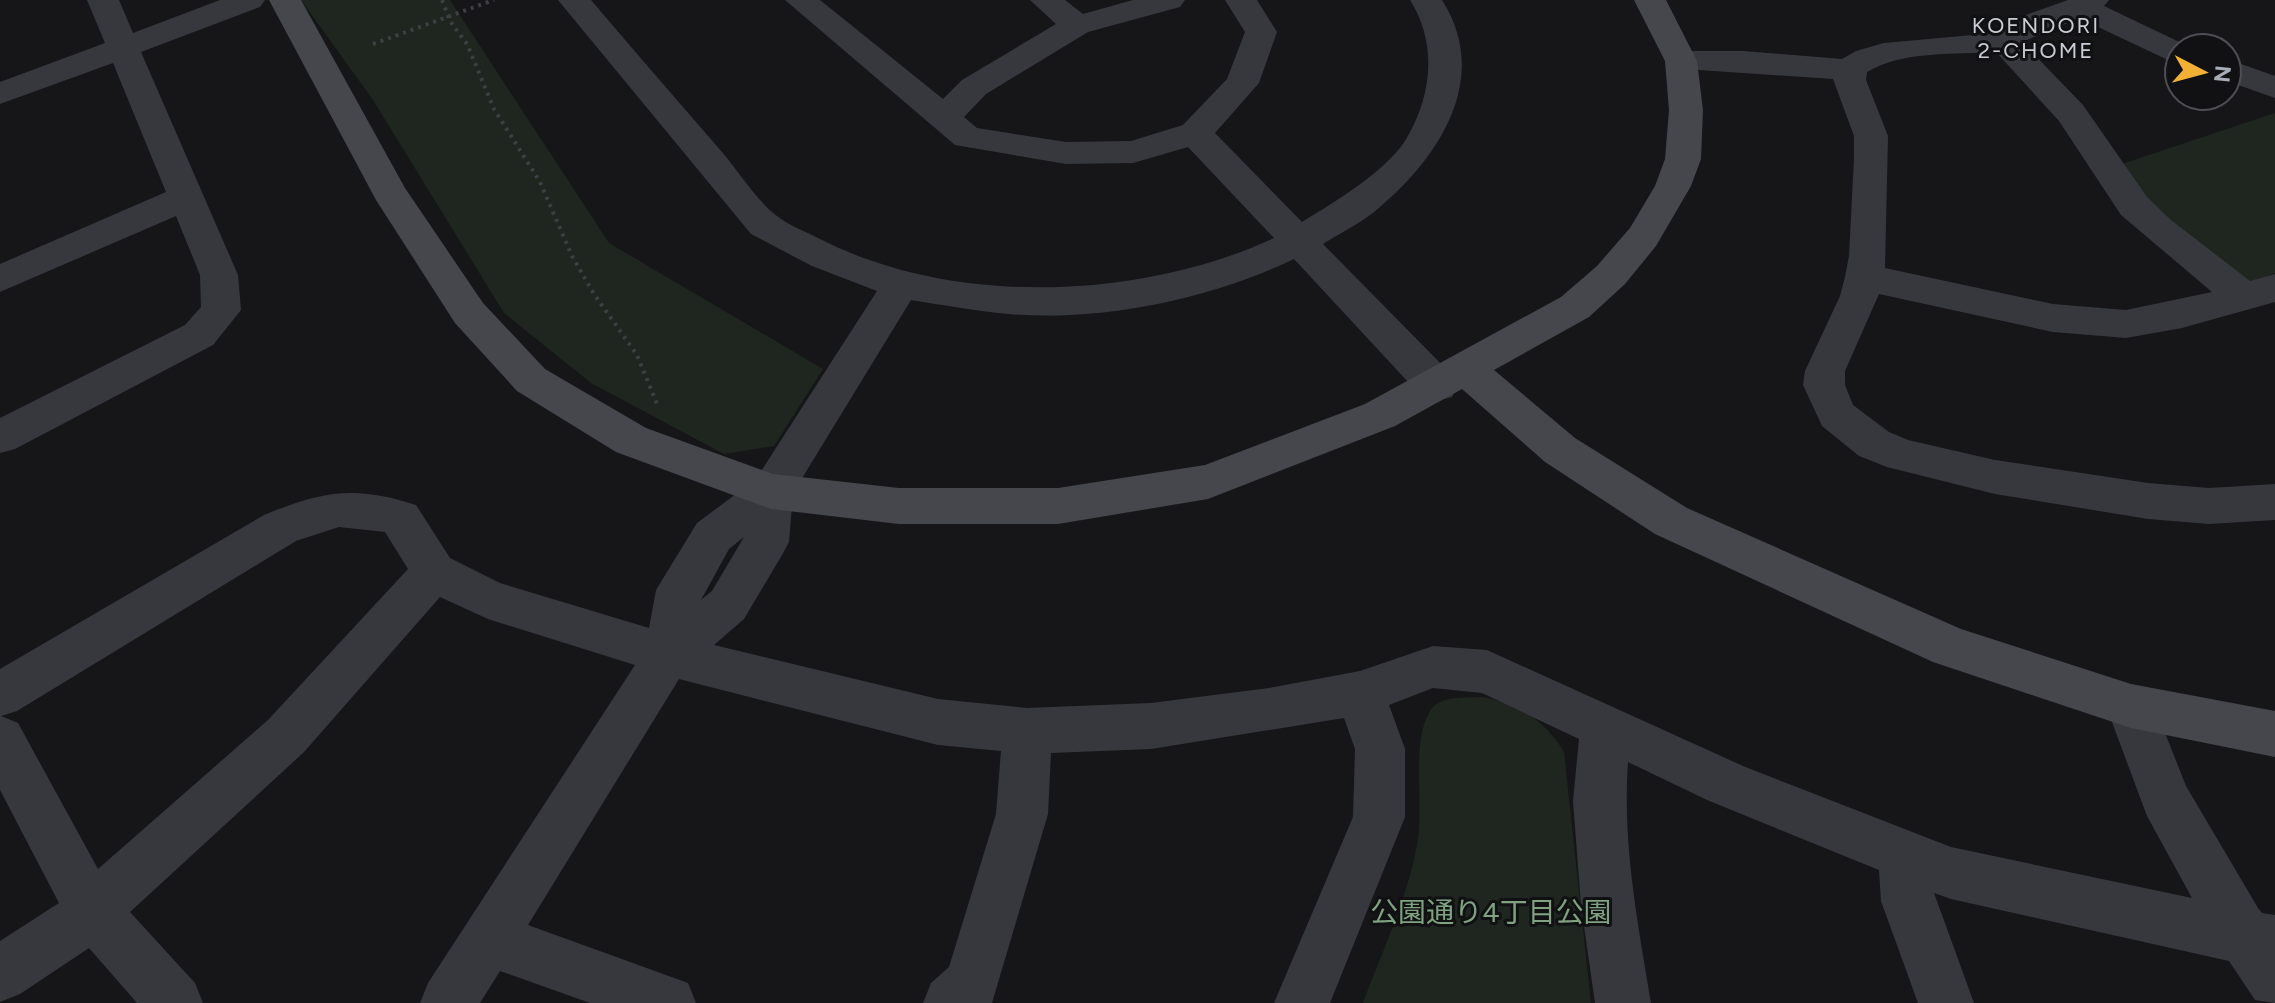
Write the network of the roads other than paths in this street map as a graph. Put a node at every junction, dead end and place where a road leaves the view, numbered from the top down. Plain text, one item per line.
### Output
1 (103, 0) edge
2 (249, 0) edge
3 (285, 0) edge
4 (574, 0) edge
5 (801, 0) edge
6 (1046, 0) edge
7 (1169, 0) edge
8 (1241, 0) edge
9 (1426, 0) edge
10 (1650, 0) edge
11 (2088, 3) edge
12 (1077, 25) junction
13 (2004, 42) junction
14 (2163, 46) edge
15 (123, 48) junction
16 (1681, 61) junction
17 (1850, 70) junction
18 (2243, 75) edge
19 (2275, 88) edge
20 (0, 94) edge
21 (944, 118) junction
22 (1195, 133) junction
23 (185, 198) junction
24 (1298, 242) junction
25 (1864, 277) junction
26 (0, 279) edge
27 (901, 285) junction
28 (2260, 293) edge
29 (1452, 378) junction
30 (0, 437) edge
31 (771, 491) junction
32 (2275, 502) edge
33 (434, 572) junction
34 (668, 655) junction
35 (1360, 693) junction
36 (0, 695) edge
37 (2131, 706) junction
38 (1605, 728) junction
39 (1027, 731) junction
40 (2275, 734) edge
41 (0, 739) edge
42 (1904, 855) junction
43 (92, 911) junction
44 (489, 939) junction
45 (2266, 954) edge
46 (0, 974) edge
47 (175, 1003) edge
48 (448, 1003) edge
49 (668, 1003) edge
50 (951, 1003) edge
51 (1302, 1003) edge
52 (1623, 1003) edge
53 (1946, 1003) edge

1 - 15 street
2 - 15 street
3 - 31 street
4 - 27 street
5 - 21 street
6 - 12 street
7 - 12 street
8 - 22 street
9 - 24 street
10 - 16 street
11 - 13 street
11 - 14 street
12 - 21 street
13 - 17 street
13 - 28 street
15 - 20 street
15 - 23 street
16 - 17 street
16 - 29 street
17 - 25 street
18 - 19 street
21 - 22 street
22 - 24 street
23 - 26 street
23 - 30 street
24 - 27 street
24 - 29 street
25 - 28 street
25 - 32 street
27 - 31 street
29 - 31 street
29 - 37 street
31 - 34 street
33 - 34 street
33 - 36 street
33 - 43 street
34 - 39 street
34 - 44 street
35 - 38 street
35 - 39 street
35 - 51 street
37 - 40 street
37 - 45 street
38 - 42 street
38 - 52 street
39 - 50 street
41 - 43 street
42 - 45 street
42 - 53 street
43 - 46 street
43 - 47 street
44 - 48 street
44 - 49 street

